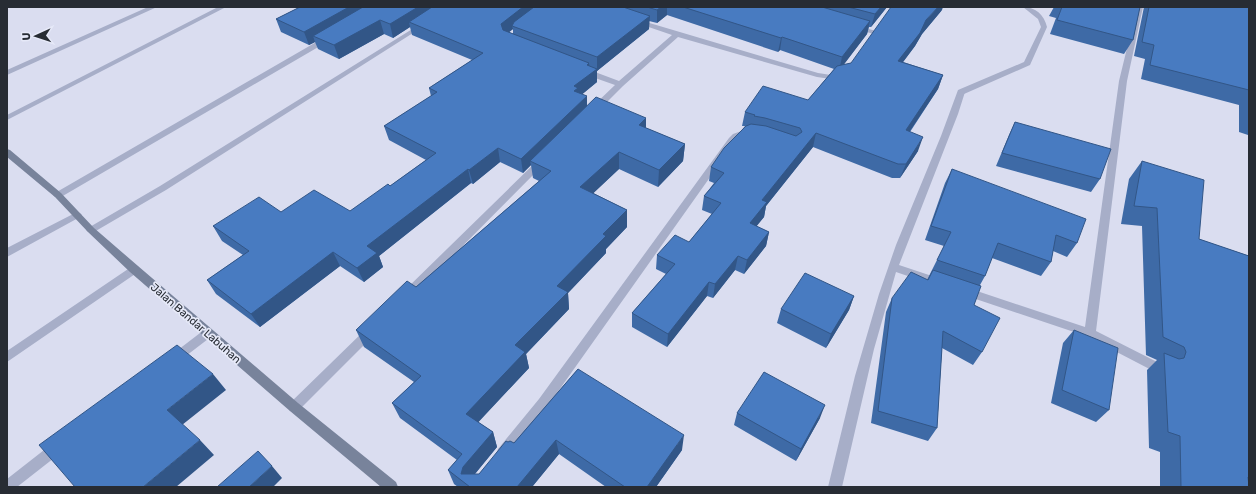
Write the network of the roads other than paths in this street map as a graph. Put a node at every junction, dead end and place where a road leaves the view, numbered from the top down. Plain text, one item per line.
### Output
1 (154, 7) edge
2 (223, 7) edge
3 (1026, 7) edge
4 (1140, 7) edge
5 (627, 18) edge
6 (430, 19) edge
7 (843, 24) edge
8 (874, 32) edge
9 (337, 34) edge
10 (677, 34) junction
11 (576, 68) edge
12 (848, 68) edge
13 (7, 73) edge
14 (620, 84) junction
15 (7, 118) edge
16 (586, 118) edge
17 (754, 134) edge
18 (7, 152) edge
19 (547, 156) edge
20 (58, 195) junction
21 (77, 215) junction
22 (91, 230) junction
23 (7, 253) edge
24 (893, 267) junction
25 (134, 269) junction
26 (401, 301) edge
27 (378, 324) edge
28 (208, 333) junction
29 (1090, 333) junction
30 (7, 357) edge
31 (164, 367) edge
32 (1161, 370) dead end
33 (294, 407) junction
34 (70, 438) edge
35 (495, 463) edge
36 (7, 487) edge
37 (391, 487) edge
38 (835, 487) edge

1 - 13 street
2 - 15 street
3 - 24 street
4 - 29 street
5 - 10 street
6 - 22 street
7 - 8 street
9 - 20 street
10 - 12 street
10 - 14 street
11 - 14 street
14 - 16 street
17 - 35 street
18 - 20 main road, Jalan Bandar Labuhan
19 - 26 street
20 - 21 main road, Jalan Bandar Labuhan
21 - 22 main road, Jalan Bandar Labuhan
21 - 23 street
22 - 25 main road, Jalan Bandar Labuhan
24 - 29 street
24 - 38 street
25 - 28 main road, Jalan Bandar Labuhan
25 - 30 street
27 - 33 street
28 - 31 street
28 - 33 main road, Jalan Bandar Labuhan
29 - 32 street
33 - 37 main road, Jalan Bandar Labuhan
34 - 36 street

